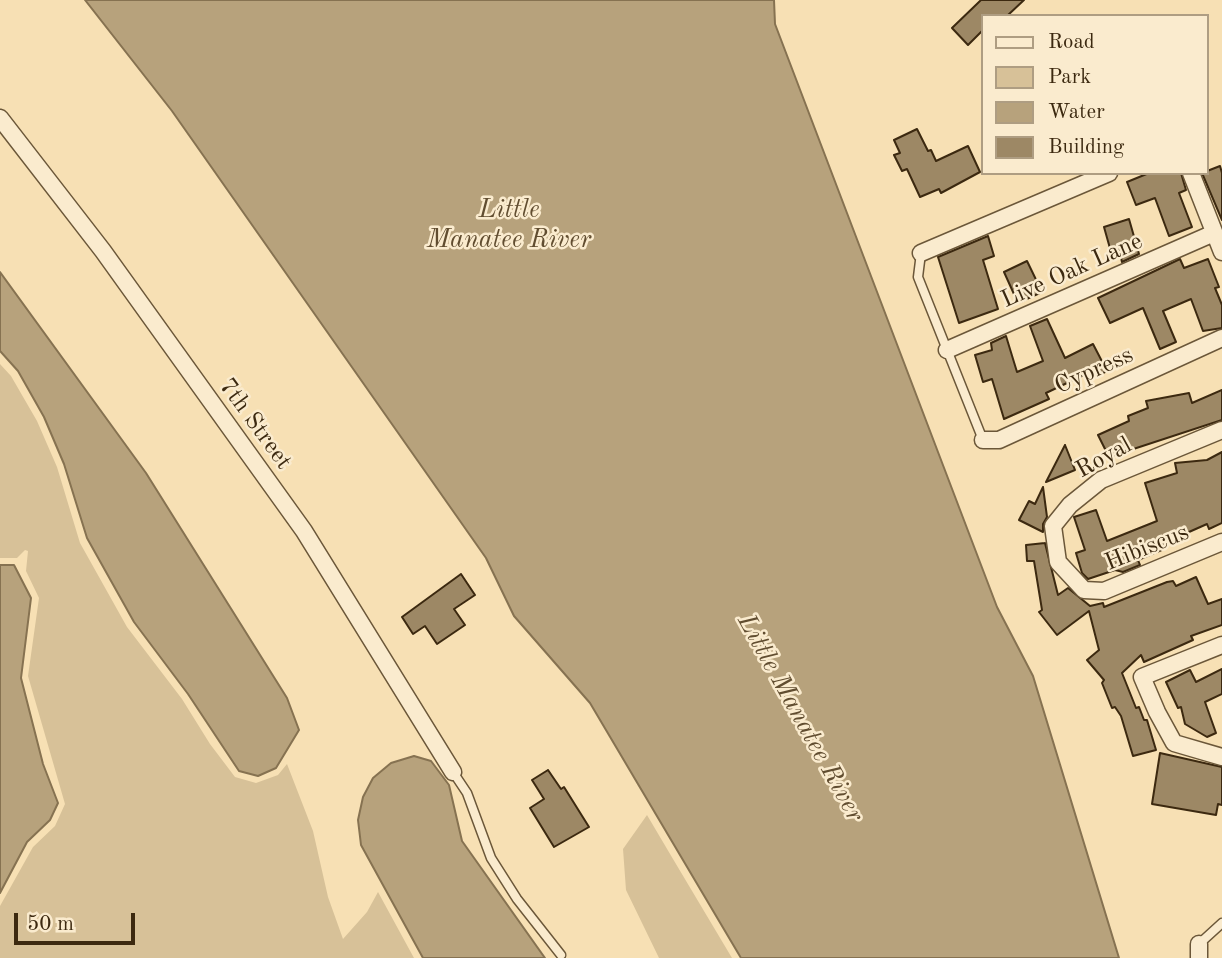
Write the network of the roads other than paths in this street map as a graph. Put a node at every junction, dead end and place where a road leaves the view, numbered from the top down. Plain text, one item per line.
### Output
1 (0, 118) edge
2 (1104, 175) edge
3 (1192, 175) edge
4 (1214, 233) junction
5 (1222, 252) edge
6 (921, 253) joint
7 (1222, 338) edge
8 (947, 350) junction
9 (1222, 430) edge
10 (983, 440) joint
11 (1222, 542) edge
12 (1058, 562) joint
13 (1222, 645) edge
14 (1222, 757) edge
15 (453, 772) joint
16 (1222, 923) edge
17 (1199, 951) edge
18 (561, 955) dead end

1 - 15 street, 7th Street
2 - 6 street
3 - 4 street
4 - 5 street
4 - 8 street, Live Oak Lane
6 - 8 lane
7 - 10 street, Cypress
8 - 10 lane
9 - 12 street, Royal
11 - 12 street, Hibiscus
13 - 14 street
15 - 18 lane
16 - 17 lane

